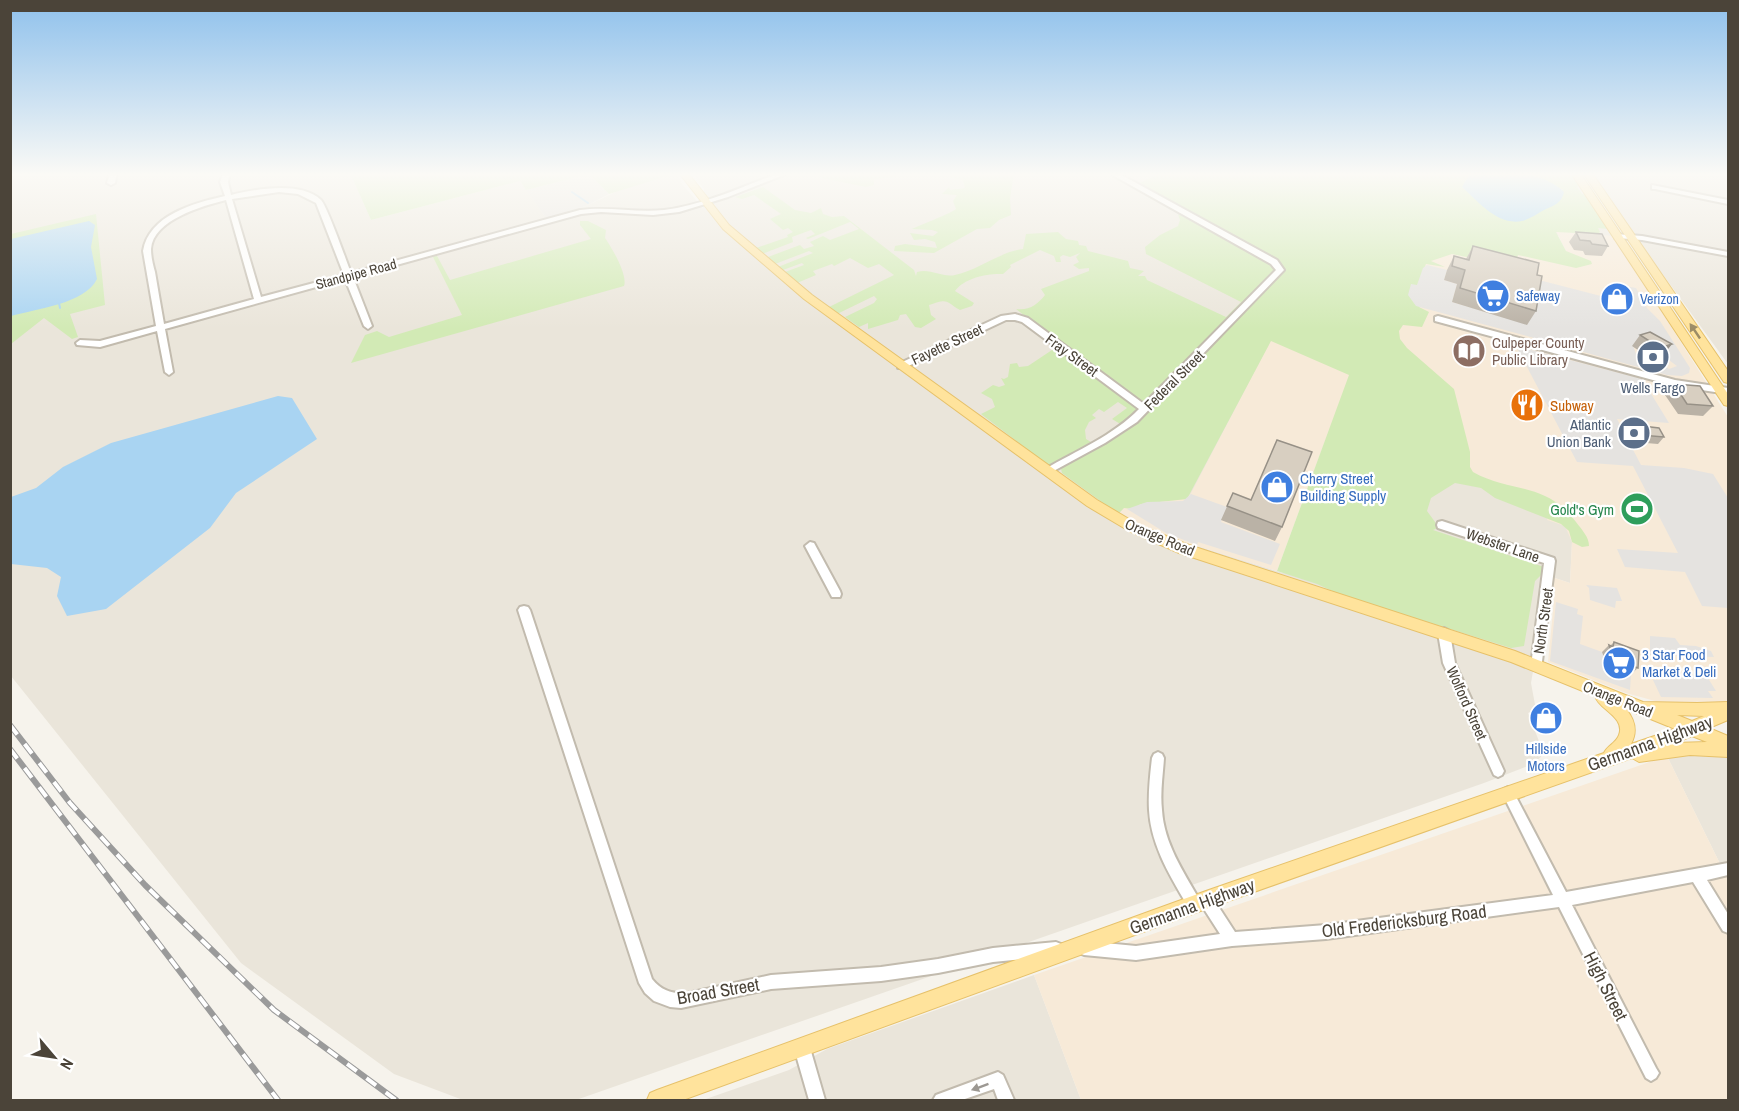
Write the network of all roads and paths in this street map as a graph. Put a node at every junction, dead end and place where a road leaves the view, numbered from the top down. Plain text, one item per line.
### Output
1 (161, 225) edge
2 (236, 225) edge
3 (328, 225) edge
4 (536, 225) edge
5 (725, 225) edge
6 (1205, 225) edge
7 (1610, 225) edge
8 (1623, 225) edge
9 (1618, 236) junction
10 (1631, 237) junction
11 (1728, 254) edge
12 (349, 276) junction
13 (258, 300) junction
14 (1438, 319) dead end
15 (994, 322) joint
16 (368, 326) dead end
17 (161, 327) junction
18 (80, 343) dead end
19 (901, 366) junction
20 (169, 372) dead end
21 (1728, 379) edge
22 (1724, 391) edge
23 (1728, 402) edge
24 (1146, 409) junction
25 (1048, 471) junction
26 (1442, 525) dead end
27 (810, 546) dead end
28 (1549, 576) joint
29 (836, 594) dead end
30 (525, 610) dead end
31 (1444, 633) junction
32 (1536, 666) junction
33 (1588, 687) junction
34 (1638, 707) junction
35 (1728, 708) edge
36 (1728, 713) edge
37 (1692, 729) junction
38 (1728, 743) edge
39 (1728, 750) edge
40 (1158, 758) dead end
41 (1601, 761) junction
42 (1498, 771) dead end
43 (1508, 793) junction
44 (1728, 869) edge
45 (1696, 875) junction
46 (1561, 899) junction
47 (1200, 903) junction
48 (1728, 926) edge
49 (1232, 939) junction
50 (1078, 948) junction
51 (802, 1048) junction
52 (1651, 1073) dead end
53 (657, 1101) edge
54 (818, 1101) edge
55 (941, 1101) edge
56 (1006, 1101) edge

1 - 17 street
2 - 13 street
3 - 12 street
4 - 12 street, Standpipe Road
5 - 19 main road, Orange Road
6 - 24 street, Federal Street
7 - 9 main road
8 - 10 main road
9 - 10 street
9 - 22 main road
10 - 11 street
21 -> 10 main road
12 - 13 street, Standpipe Road
12 - 16 street
13 - 17 street, Standpipe Road
14 - 22 street
15 - 19 street, Fayette Street
15 - 24 street, Fray Street
17 - 18 street, Standpipe Road
17 - 20 street
19 - 25 main road, Orange Road
22 - 23 main road
24 - 25 street, Federal Street
25 - 31 main road, Orange Road
26 - 28 street, Webster Lane
27 - 29 street
28 - 32 street, North Street
30 - 50 street, Broad Street
31 - 32 main road, Orange Road
31 - 42 street, Wolford Street
32 - 33 main road, Orange Road
33 - 34 main road, Orange Road
33 - 41 main road
34 - 35 main road
34 - 37 main road, Orange Road
36 - 37 main road, Germanna Highway
37 - 38 main road, Orange Road
37 - 41 main road, Germanna Highway
39 - 41 main road
40 - 47 street
41 - 43 main road, Germanna Highway
43 - 46 street
43 - 47 main road, Germanna Highway
44 - 45 street, Old Fredericksburg Road
45 - 46 street, Old Fredericksburg Road
45 - 48 street
46 - 49 street, Old Fredericksburg Road
46 - 52 street, High Street
47 - 49 street
47 - 50 main road, Germanna Highway
49 - 50 street, Old Fredericksburg Road
50 - 51 main road, Germanna Highway
51 - 53 main road, Germanna Highway
51 - 54 street
56 -> 55 street

